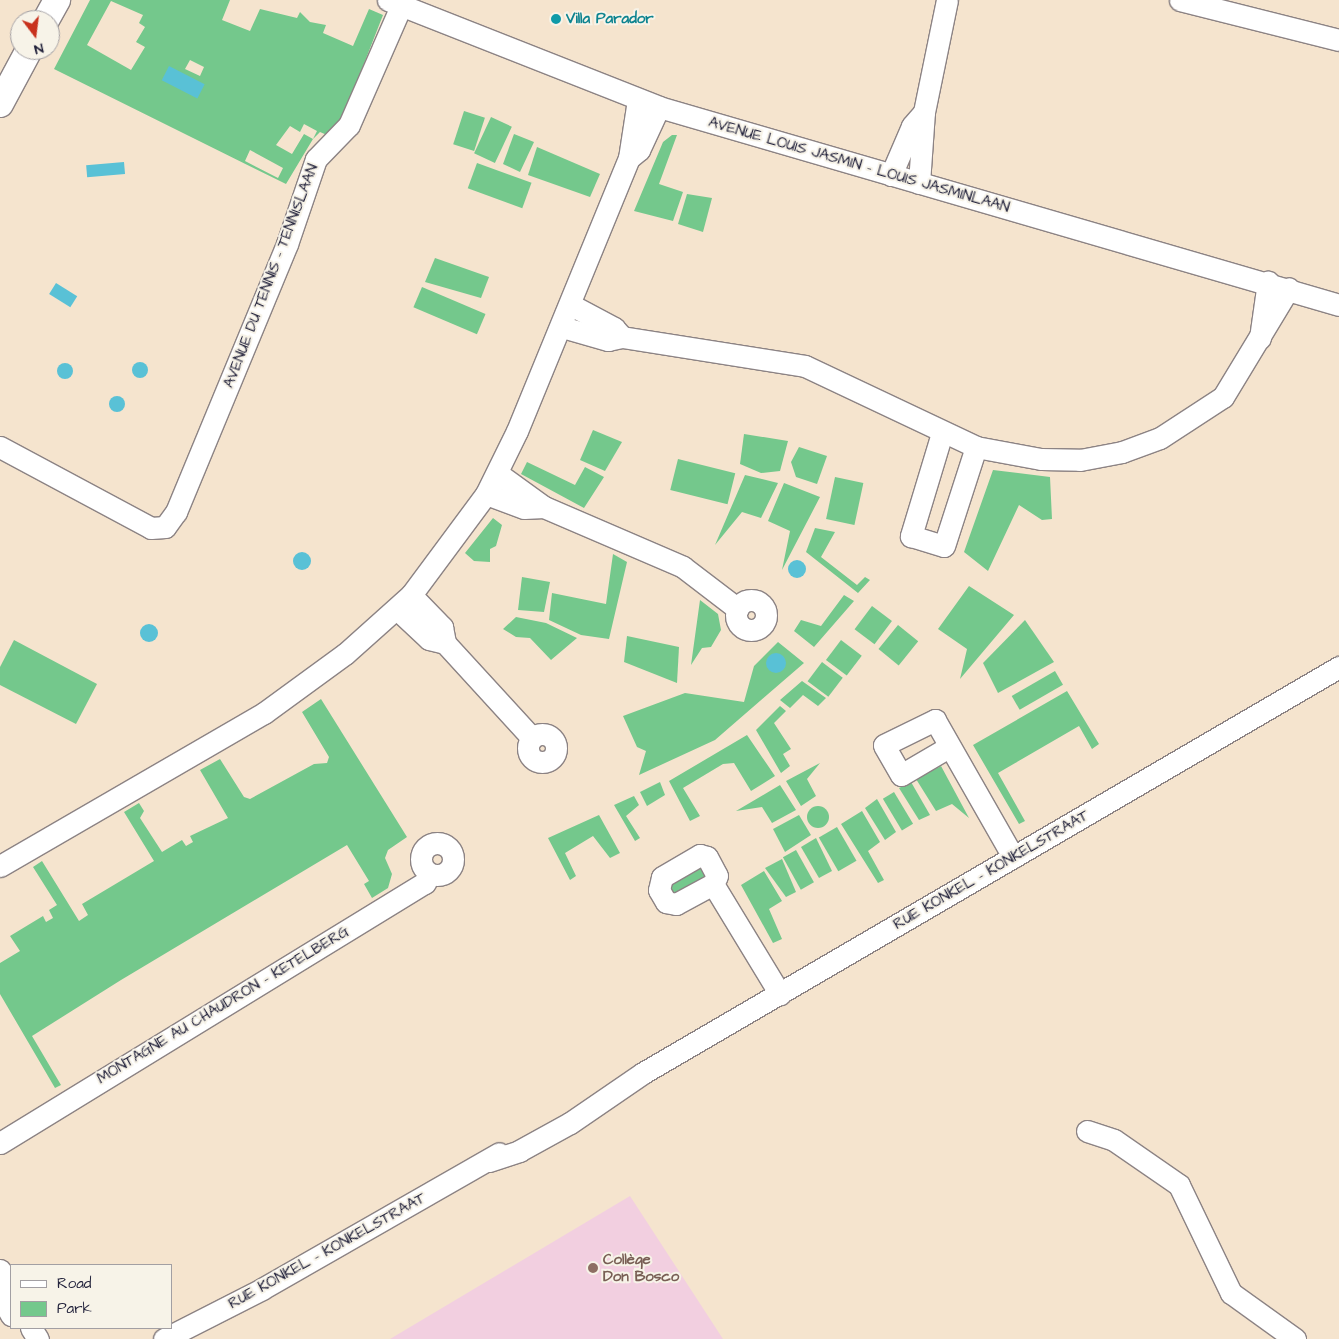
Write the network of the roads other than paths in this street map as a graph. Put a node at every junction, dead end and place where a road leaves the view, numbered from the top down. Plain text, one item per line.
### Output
1 (947, 0) edge
2 (1180, 0) edge
3 (394, 3) edge
4 (1339, 40) edge
5 (24, 60) edge
6 (638, 100) junction
7 (0, 104) edge
8 (659, 107) junction
9 (924, 112) junction
10 (628, 158) junction
11 (891, 175) junction
12 (919, 183) junction
13 (1268, 282) junction
14 (1289, 288) junction
15 (571, 305) junction
16 (1339, 305) edge
17 (562, 327) junction
18 (622, 337) junction
19 (1260, 338) junction
20 (942, 433) junction
21 (0, 447) edge
22 (976, 447) junction
23 (497, 473) junction
24 (486, 494) junction
25 (544, 507) junction
26 (404, 602) junction
27 (738, 609) dead end
28 (1339, 667) edge
29 (532, 738) dead end
30 (947, 748) dead end
31 (1013, 857) junction
32 (0, 866) edge
33 (429, 874) dead end
34 (713, 884) dead end
35 (780, 994) junction
36 (1087, 1131) dead end
37 (4, 1136) edge
38 (0, 1270) edge
39 (10, 1289) edge
40 (0, 1295) edge
41 (10, 1313) edge
42 (164, 1339) edge
43 (1295, 1339) edge

1 - 9 street
2 - 4 street
3 - 6 street, AVENUE LOUIS JASMIN - LOUIS JASMINLAAN
3 - 21 street, AVENUE DU TENNIS - TENNISLAAN
5 - 7 street
6 - 8 street, AVENUE LOUIS JASMIN - LOUIS JASMINLAAN
6 - 10 street
8 - 10 street
8 - 11 street, AVENUE LOUIS JASMIN - LOUIS JASMINLAAN
9 - 11 street
9 - 12 street
10 - 15 street
11 - 12 street, AVENUE LOUIS JASMIN - LOUIS JASMINLAAN
12 - 13 street, AVENUE LOUIS JASMIN - LOUIS JASMINLAAN
13 - 14 street, AVENUE LOUIS JASMIN - LOUIS JASMINLAAN
13 - 19 street
14 - 16 street, AVENUE LOUIS JASMIN - LOUIS JASMINLAAN
14 - 19 street
15 - 17 street
15 - 18 street
17 - 18 street
17 - 23 street
18 - 20 street
19 - 22 street
20 - 22 street
20 - 22 street
23 - 24 street
23 - 25 street
24 - 25 street
24 - 26 street
25 - 27 street
26 - 29 street
26 - 32 street
28 - 31 street, RUE KONKEL - KONKELSTRAAT
30 - 31 street
31 - 35 street, RUE KONKEL - KONKELSTRAAT
33 - 37 street, MONTAGNE AU CHAUDRON - KETELBERG
34 - 35 street
35 - 42 street, RUE KONKEL - KONKELSTRAAT
36 - 43 street
38 - 39 street
40 - 41 street

